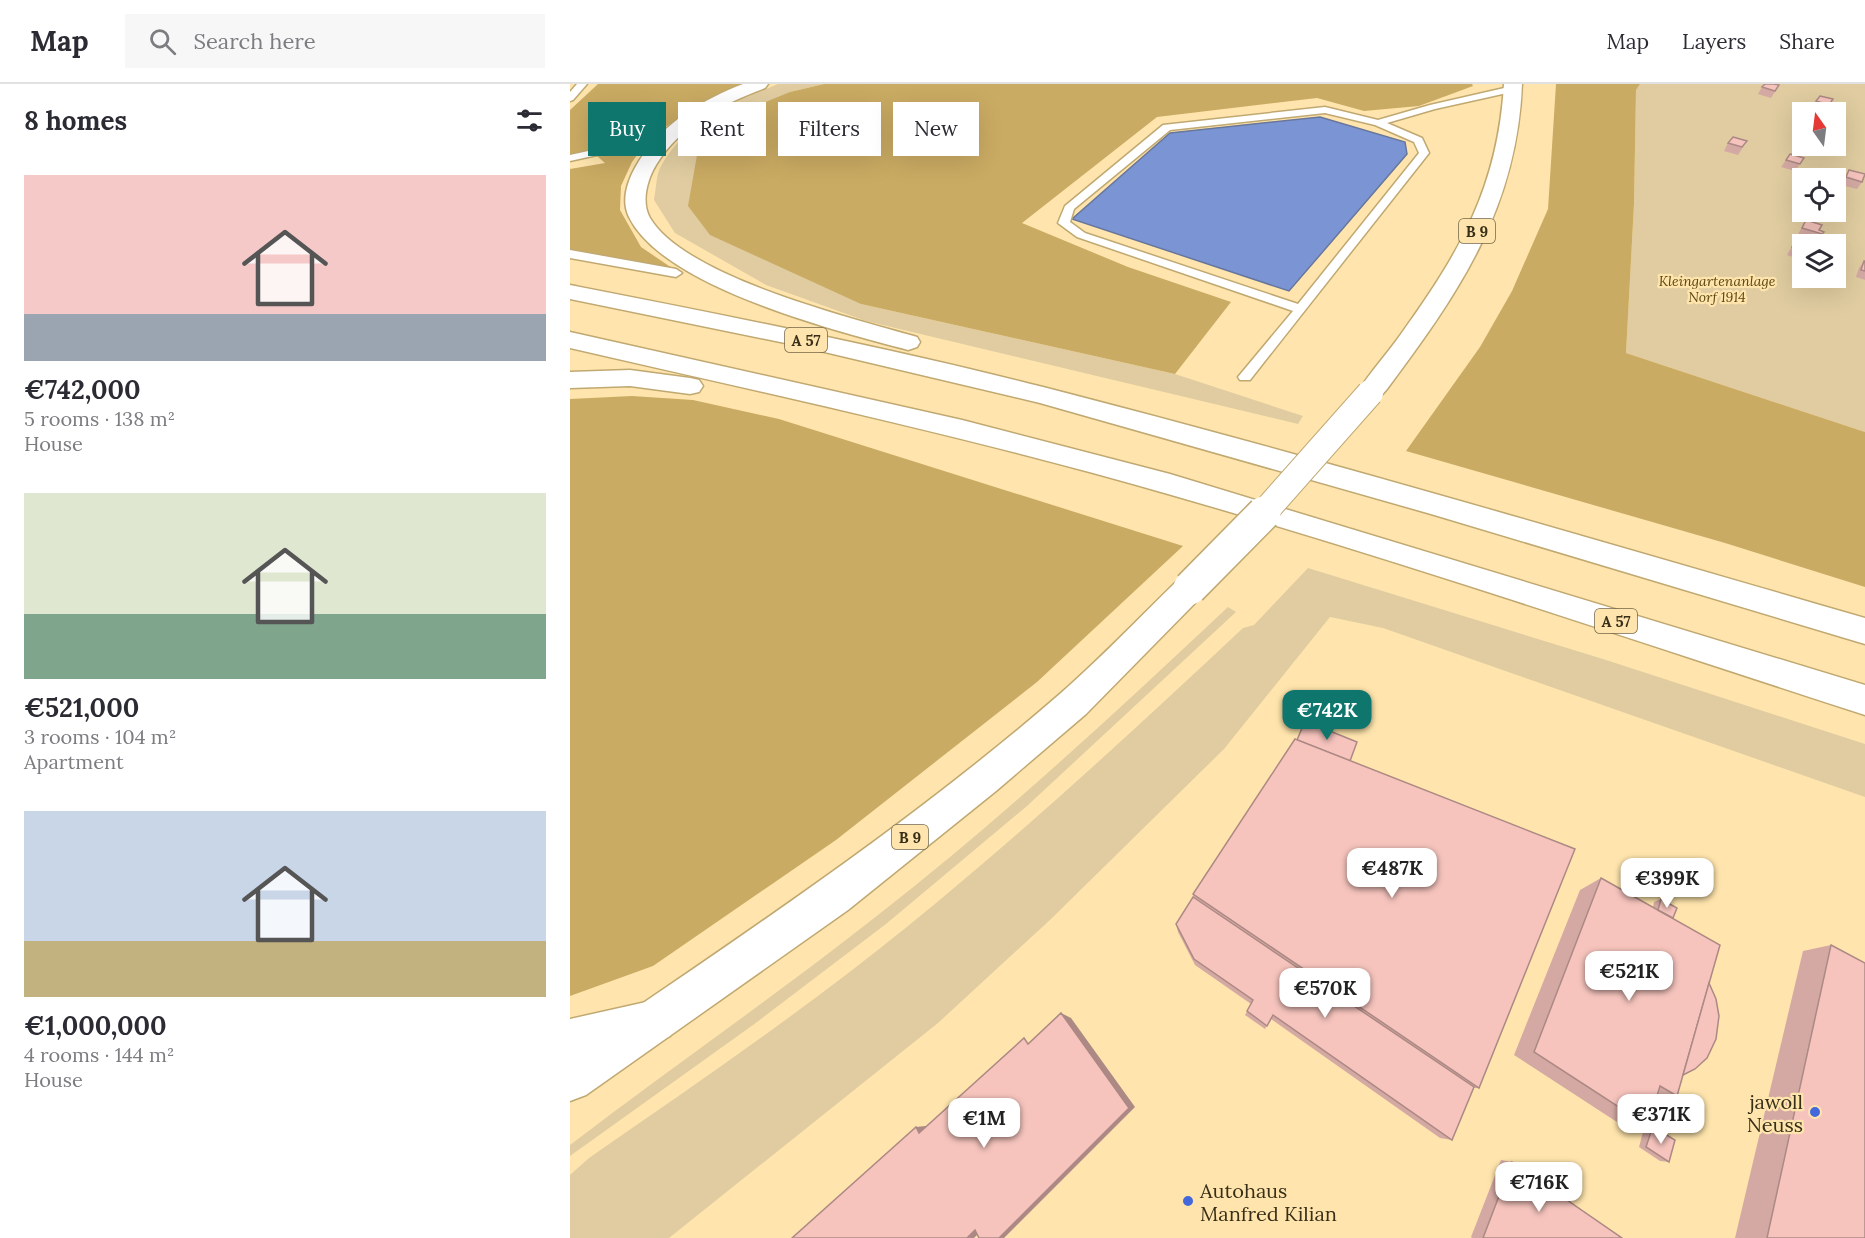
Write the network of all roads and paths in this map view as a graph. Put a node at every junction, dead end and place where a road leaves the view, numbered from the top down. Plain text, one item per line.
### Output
1 (582, 84) edge
2 (759, 84) edge
3 (1513, 86) edge
4 (570, 98) edge
5 (1378, 123) junction
6 (588, 154) edge
7 (570, 158) edge
8 (570, 254) edge
9 (676, 273) dead end
10 (570, 292) edge
11 (1301, 309) junction
12 (570, 340) edge
13 (1245, 377) dead end
14 (570, 380) edge
15 (1041, 395) junction
16 (962, 429) junction
17 (1865, 631) edge
18 (1865, 700) edge
19 (655, 1021) junction
20 (570, 1041) edge
21 (570, 1079) edge

1 - 4 lane
2 - 15 main road
3 - 5 lane
3 - 19 main road, B 9, bridge
5 - 11 lane
5 - 11 lane
6 - 7 lane
8 - 9 lane
10 - 15 main road, A 57
11 - 13 lane
12 - 16 main road, A 57
14 - 16 main road
15 - 17 main road, A 57
16 - 18 main road, A 57
19 - 20 main road
19 - 21 main road, B 9

